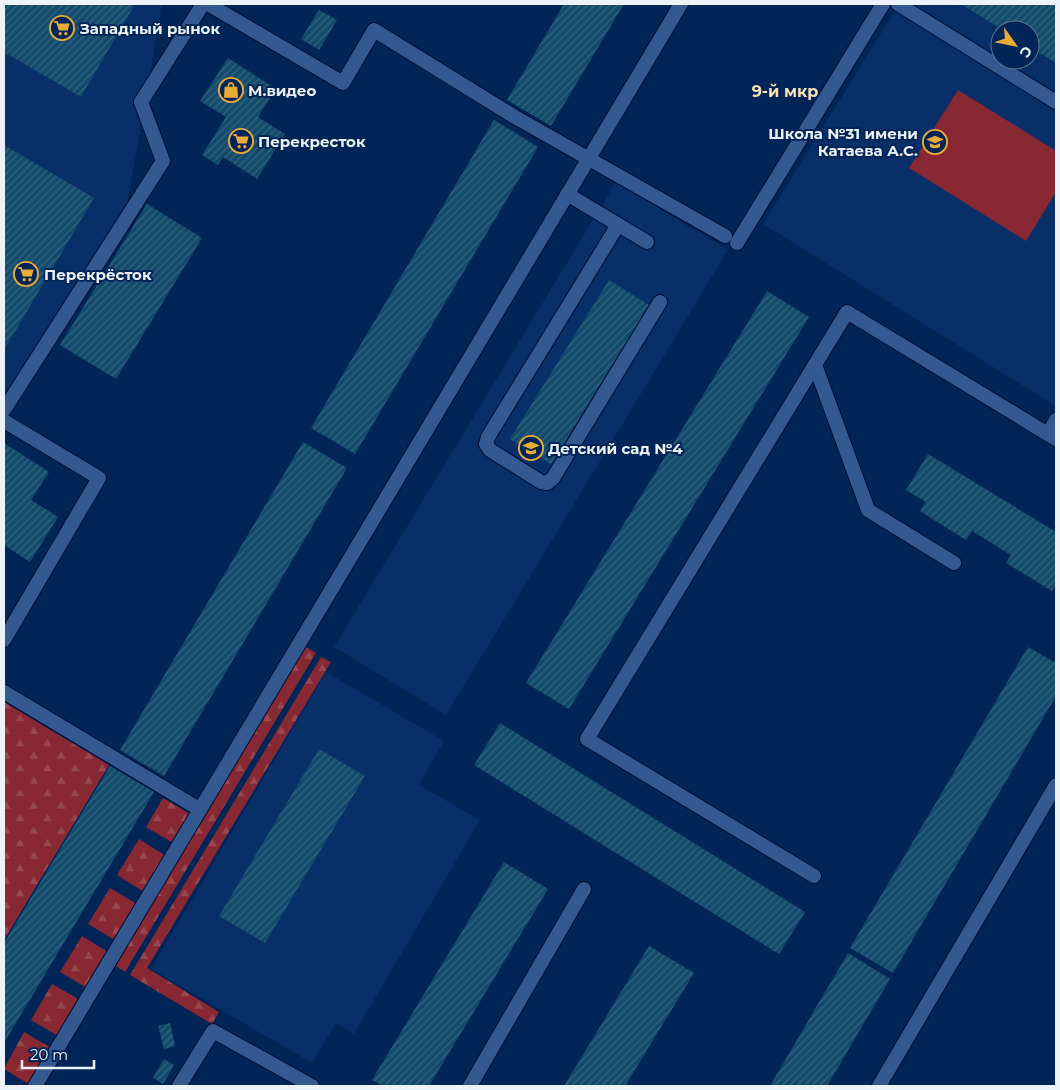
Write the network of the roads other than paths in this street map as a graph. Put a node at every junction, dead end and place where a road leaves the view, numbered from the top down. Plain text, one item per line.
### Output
1 (203, 4) edge
2 (208, 4) edge
3 (681, 4) edge
4 (883, 4) edge
5 (898, 4) edge
6 (1056, 102) edge
7 (589, 158) junction
8 (567, 194) junction
9 (618, 224) junction
10 (725, 236) dead end
11 (647, 242) dead end
12 (737, 243) dead end
13 (660, 302) dead end
14 (814, 365) junction
15 (4, 410) edge
16 (1056, 420) edge
17 (4, 421) edge
18 (1052, 436) edge
19 (954, 563) dead end
20 (4, 640) edge
21 (4, 692) edge
22 (1056, 785) edge
23 (199, 809) junction
24 (814, 876) dead end
25 (584, 889) dead end
26 (35, 1086) edge
27 (179, 1086) edge
28 (312, 1086) edge
29 (470, 1086) edge
30 (879, 1086) edge

1 - 15 lane
2 - 7 lane
3 - 7 lane
4 - 12 lane
5 - 6 lane
7 - 8 lane
7 - 10 lane
8 - 9 lane
8 - 23 lane
9 - 11 lane
9 - 13 lane
14 - 18 lane
14 - 19 lane
14 - 24 lane
16 - 18 lane
17 - 20 lane
21 - 23 lane
22 - 30 lane
23 - 26 lane
25 - 29 lane
27 - 28 lane

